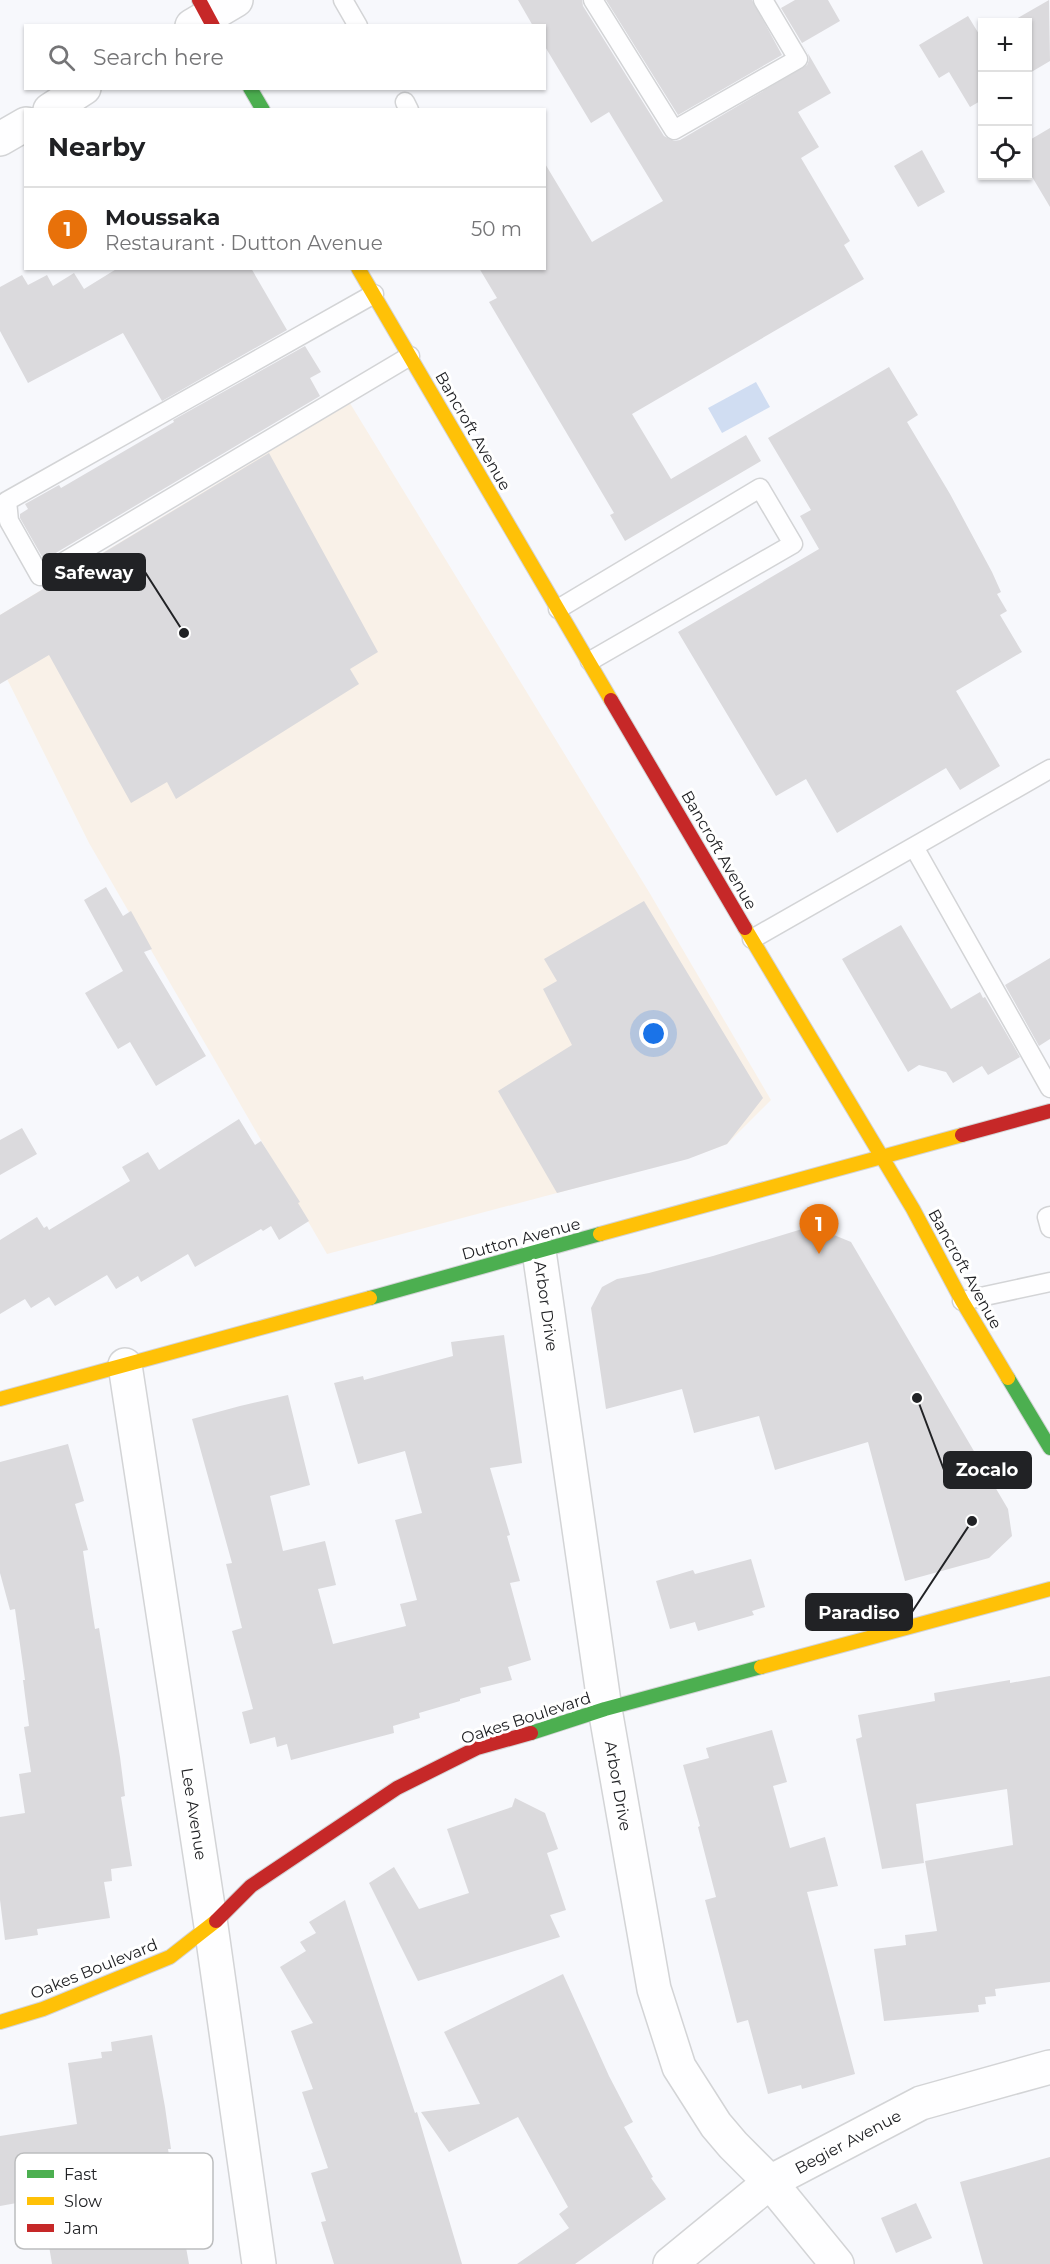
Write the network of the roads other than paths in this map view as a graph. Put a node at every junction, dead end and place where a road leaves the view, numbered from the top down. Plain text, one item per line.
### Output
1 (236, 0) edge
2 (343, 0) edge
3 (593, 0) edge
4 (763, 0) edge
5 (203, 17) edge
6 (357, 24) edge
7 (81, 90) edge
8 (251, 90) edge
9 (53, 108) edge
10 (262, 108) edge
11 (24, 125) edge
12 (0, 139) edge
13 (359, 270) edge
14 (374, 294) junction
15 (410, 356) junction
16 (558, 609) junction
17 (590, 661) junction
18 (1050, 769) edge
19 (914, 847) junction
20 (752, 939) junction
21 (1050, 1088) edge
22 (1050, 1111) edge
23 (882, 1157) junction
24 (1050, 1216) edge
25 (1050, 1228) edge
26 (538, 1251) junction
27 (1050, 1282) edge
28 (962, 1300) junction
29 (125, 1365) junction
30 (0, 1400) edge
31 (1050, 1448) edge
32 (1050, 1589) edge
33 (605, 1709) junction
34 (211, 1926) junction
35 (0, 2022) edge
36 (1050, 2067) edge
37 (770, 2182) junction
38 (259, 2264) edge
39 (670, 2264) edge
40 (837, 2264) edge

1 - 5 street
2 - 6 lane
3 - 4 lane
7 - 9 street
8 - 10 street
11 - 12 street
13 - 14 street, Bancroft Avenue
14 - 15 street, Bancroft Avenue
14 - 15 lane
15 - 16 street, Bancroft Avenue
16 - 17 street, Bancroft Avenue
16 - 17 lane
17 - 20 street, Bancroft Avenue
18 - 19 lane
19 - 20 lane
19 - 21 lane
20 - 23 street, Bancroft Avenue
22 - 23 street, Dutton Avenue
23 - 26 street, Dutton Avenue
23 - 28 street, Bancroft Avenue
24 - 25 lane
26 - 29 street, Dutton Avenue
26 - 33 street, Arbor Drive
27 - 28 lane
28 - 31 street, Bancroft Avenue
29 - 30 street, Dutton Avenue
29 - 34 street, Lee Avenue
32 - 33 street, Oakes Boulevard
33 - 34 street, Oakes Boulevard
33 - 37 street, Arbor Drive
34 - 35 street, Oakes Boulevard
34 - 38 street, Lee Avenue
36 - 37 street, Begier Avenue
37 - 39 street, Begier Avenue
37 - 40 street, Arbor Drive

